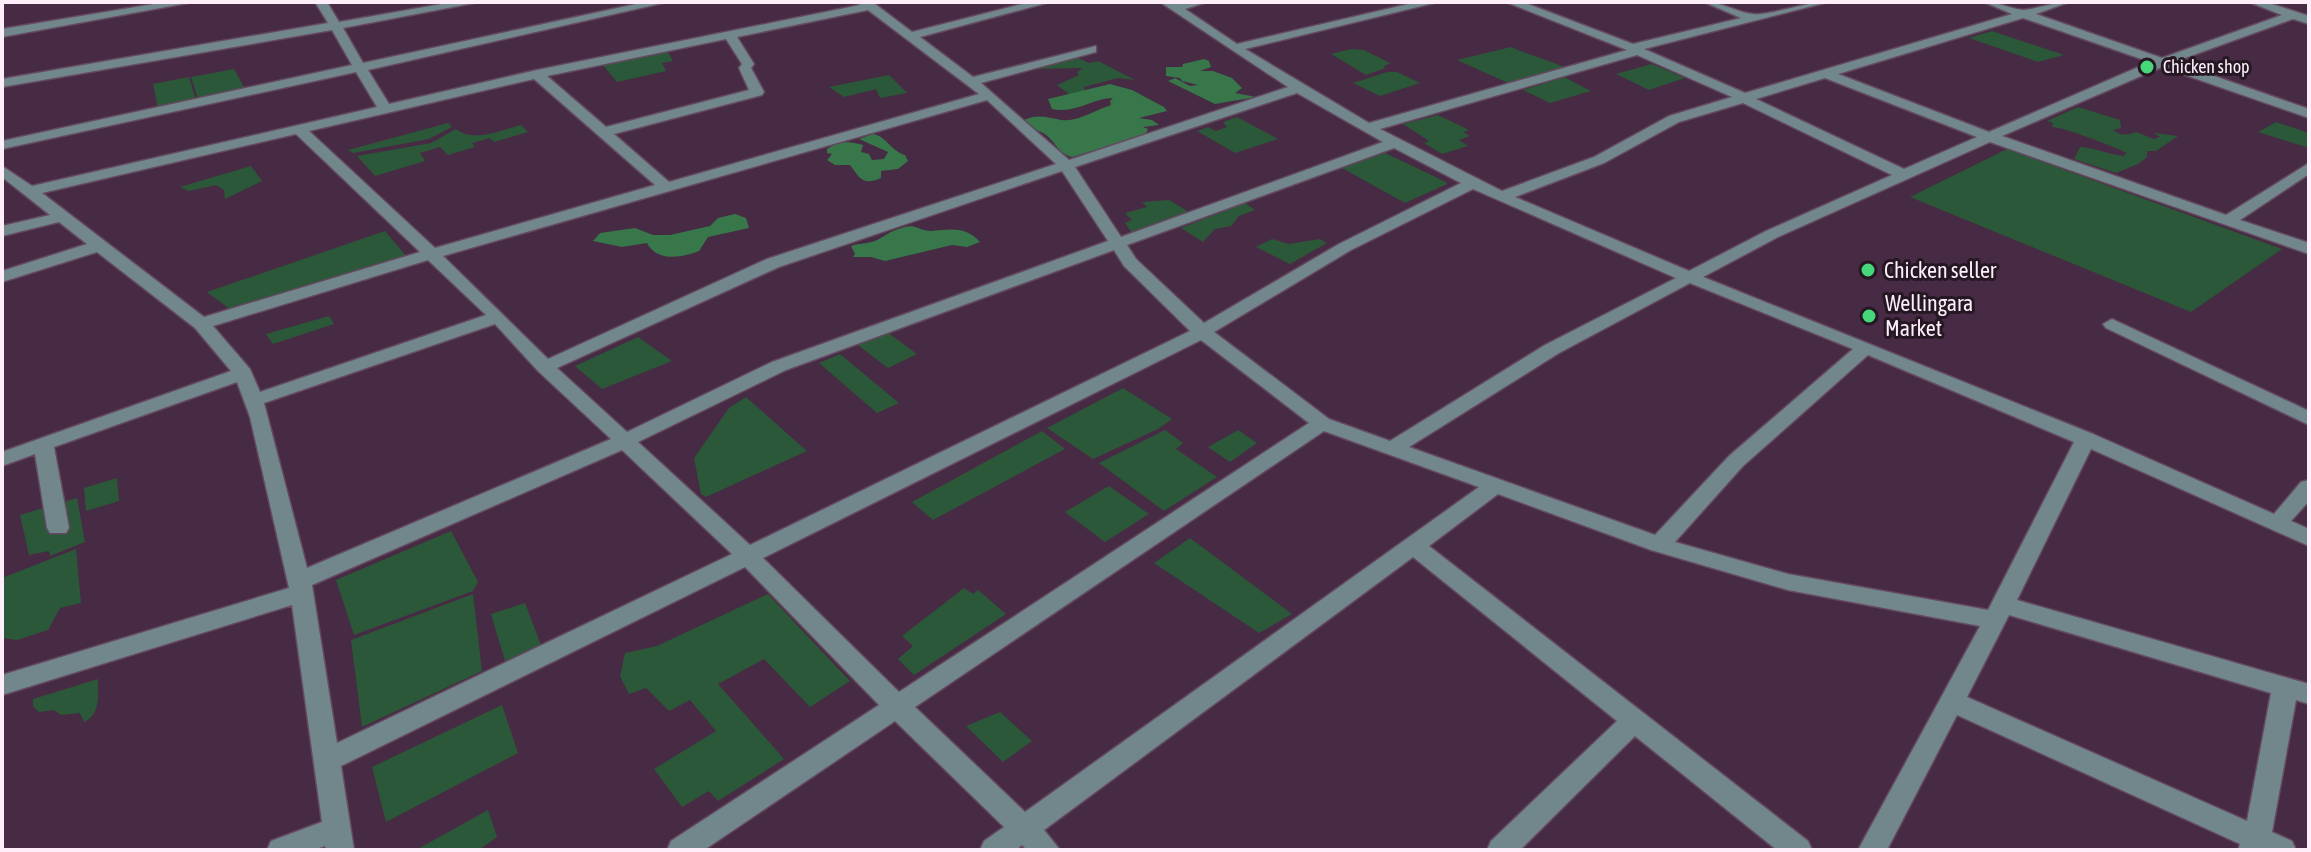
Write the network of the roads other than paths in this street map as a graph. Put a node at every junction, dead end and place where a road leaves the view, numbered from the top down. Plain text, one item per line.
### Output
1 (187, 2) edge
2 (321, 2) edge
3 (473, 2) edge
4 (661, 2) edge
5 (1044, 2) edge
6 (1201, 2) edge
7 (1432, 2) edge
8 (1512, 2) edge
9 (1710, 2) edge
10 (1822, 2) edge
11 (1990, 2) edge
12 (2063, 2) edge
13 (2255, 2) edge
14 (867, 4) edge
15 (1170, 5) edge
16 (2022, 13) junction
17 (2292, 15) junction
18 (1754, 19) junction
19 (2309, 20) edge
20 (335, 25) junction
21 (2, 33) edge
22 (730, 35) junction
23 (911, 36) junction
24 (1234, 48) junction
25 (1092, 49) dead end
26 (1635, 49) junction
27 (2166, 62) junction
28 (363, 68) junction
29 (537, 74) junction
30 (1827, 74) junction
31 (970, 82) junction
32 (2, 83) edge
33 (1298, 88) junction
34 (989, 95) junction
35 (1742, 97) junction
36 (384, 108) junction
37 (2309, 114) edge
38 (1367, 128) junction
39 (299, 129) junction
40 (601, 133) junction
41 (1990, 137) junction
42 (1395, 143) junction
43 (2, 145) edge
44 (1065, 164) junction
45 (2309, 167) edge
46 (2, 170) edge
47 (1904, 175) junction
48 (1473, 183) junction
49 (666, 187) junction
50 (31, 191) junction
51 (1502, 196) junction
52 (64, 216) junction
53 (2229, 220) junction
54 (2, 231) edge
55 (1120, 243) junction
56 (98, 246) junction
57 (2309, 249) edge
58 (432, 254) junction
59 (2, 277) edge
60 (1689, 278) junction
61 (498, 317) junction
62 (201, 324) junction
63 (2112, 324) dead end
64 (1202, 332) junction
65 (1866, 347) junction
66 (545, 367) junction
67 (243, 373) junction
68 (254, 400) junction
69 (2309, 419) edge
70 (1322, 423) junction
71 (2086, 438) junction
72 (624, 441) junction
73 (44, 446) junction
74 (1391, 449) junction
75 (2, 459) edge
76 (1494, 487) junction
77 (2309, 487) edge
78 (2277, 524) junction
79 (58, 528) dead end
80 (2309, 538) edge
81 (1413, 545) junction
82 (1659, 545) junction
83 (749, 557) junction
84 (300, 587) junction
85 (1999, 612) junction
86 (2, 685) edge
87 (2297, 691) edge
88 (1952, 701) junction
89 (896, 704) junction
90 (1634, 721) junction
91 (328, 760) junction
92 (1025, 828) junction
93 (338, 840) edge
94 (2254, 845) edge
95 (281, 850) edge
96 (681, 850) edge
97 (994, 850) edge
98 (1046, 850) edge
99 (1501, 850) edge
100 (1798, 850) edge
101 (1872, 850) edge
102 (2282, 850) edge

1 - 21 street
2 - 20 street
3 - 20 street
4 - 28 street
5 - 23 street
6 - 15 street
7 - 24 street
8 - 26 street
9 - 18 street
10 - 18 street
11 - 16 street
12 - 16 street
13 - 17 street
14 - 22 street
14 - 23 street
15 - 24 street
16 - 27 street
16 - 30 street
17 - 19 street
17 - 27 street
18 - 26 street
20 - 28 street
20 - 32 street
22 - 29 street
22 - 40 street
23 - 31 street
24 - 33 street
25 - 31 street
26 - 35 street
26 - 38 street
27 - 37 street
27 - 41 street
28 - 36 street
28 - 43 street
29 - 36 street
29 - 40 street
30 - 35 street
30 - 41 street
31 - 34 street
33 - 38 street
33 - 44 street
34 - 44 street
34 - 49 street
35 - 47 street
35 - 51 street
36 - 39 street
38 - 42 street
39 - 50 street
39 - 58 street
40 - 49 street
41 - 47 street
41 - 53 street
42 - 48 street
42 - 55 street
44 - 55 street
44 - 66 street
45 - 53 street
46 - 50 street
47 - 60 street
48 - 51 street
48 - 64 street
49 - 58 street
50 - 52 street
51 - 60 street
52 - 54 street
52 - 56 street
53 - 57 street
55 - 64 street
55 - 72 street
56 - 59 street
56 - 62 street
58 - 61 street
58 - 62 street
60 - 65 street
60 - 74 street
61 - 66 street
61 - 68 street
62 - 67 street
63 - 69 street
64 - 70 street
64 - 83 street
65 - 71 street
65 - 82 street
66 - 72 street
67 - 68 street
67 - 73 street
68 - 84 street
70 - 74 street
70 - 89 street
71 - 78 street
71 - 85 street
72 - 83 street
72 - 84 street
73 - 75 street
73 - 79 street
74 - 76 street
76 - 81 street
76 - 82 street
77 - 78 street
78 - 80 street
81 - 90 street
81 - 92 street
82 - 85 street
83 - 89 street
83 - 91 street
84 - 86 street
84 - 91 street
85 - 87 street
85 - 88 street
87 - 94 street
88 - 94 street
88 - 101 street
89 - 92 street
89 - 96 street
90 - 99 street
90 - 100 street
91 - 93 street
92 - 97 street
92 - 98 street
93 - 95 street
94 - 102 street

